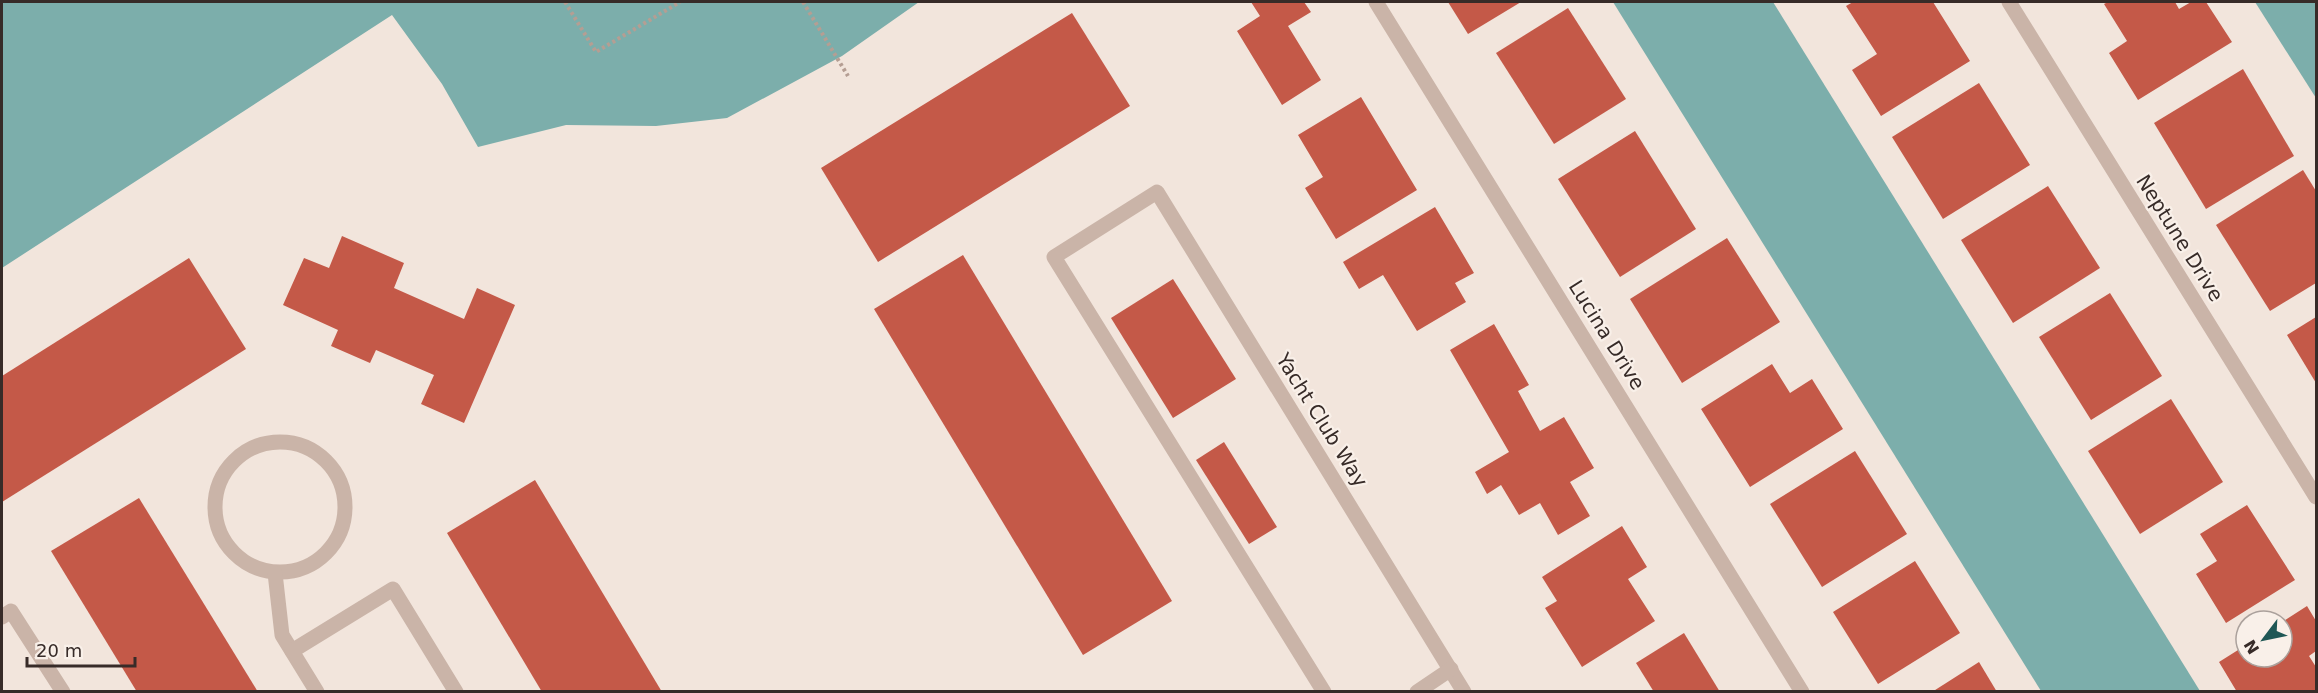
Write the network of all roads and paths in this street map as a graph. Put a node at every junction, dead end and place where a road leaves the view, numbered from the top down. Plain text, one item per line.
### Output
1 (565, 2) edge
2 (680, 2) edge
3 (803, 2) edge
4 (1376, 2) edge
5 (2009, 2) edge
6 (848, 76) dead end
7 (2316, 497) edge
8 (275, 573) junction
9 (2, 617) edge
10 (292, 651) junction
11 (1451, 669) junction
12 (63, 692) edge
13 (317, 692) edge
14 (456, 692) edge
15 (1324, 692) edge
16 (1417, 692) edge
17 (1464, 692) edge
18 (1802, 692) edge

1 - 2 path
3 - 6 path
4 - 18 street, Lucina Drive
5 - 7 street, Neptune Drive
8 - 8 street
8 - 10 street
9 - 12 street
10 - 13 street
10 - 14 street
11 - 15 street, Yacht Club Way
11 - 16 street
11 - 17 street, Yacht Club Way

